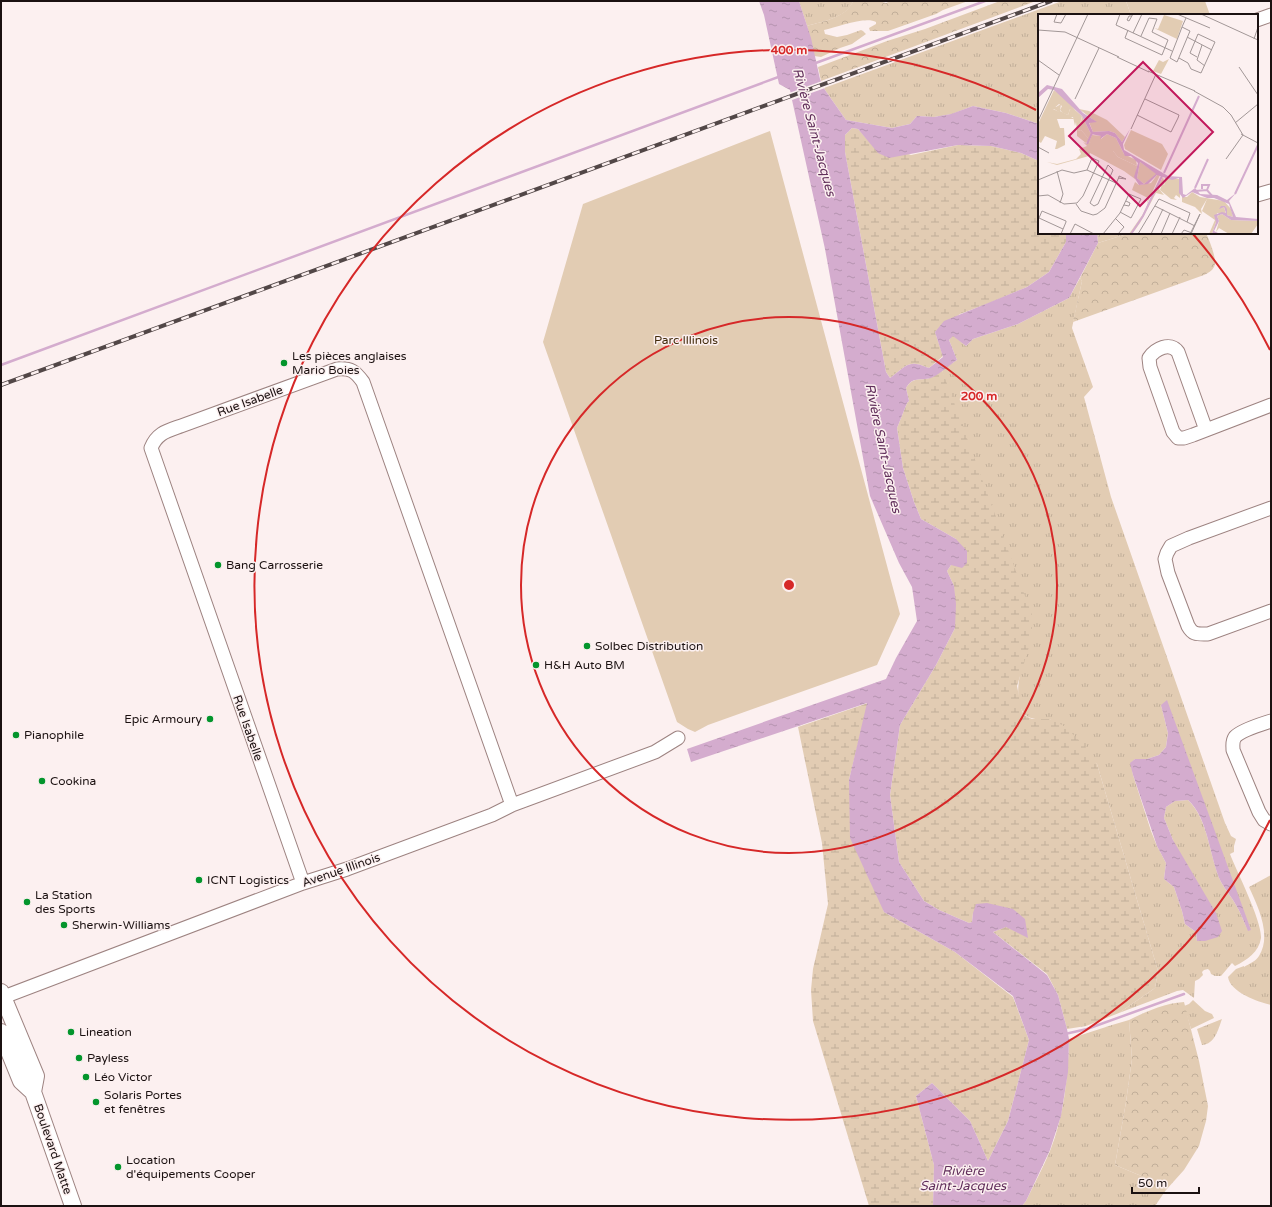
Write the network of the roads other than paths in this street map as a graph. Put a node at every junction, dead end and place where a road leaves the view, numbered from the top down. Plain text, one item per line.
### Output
1 (1271, 15) edge
2 (1258, 20) edge
3 (1271, 191) edge
4 (1258, 195) edge
5 (1271, 407) edge
6 (1206, 430) junction
7 (1271, 508) edge
8 (1271, 611) edge
9 (1271, 721) edge
10 (678, 738) dead end
11 (512, 805) junction
12 (1271, 824) edge
13 (303, 883) junction
14 (2, 996) edge
15 (1, 1032) edge
16 (33, 1092) junction
17 (73, 1206) edge

1 - 2 street
3 - 4 street
5 - 6 street
6 - 6 street
7 - 8 street
9 - 12 street
10 - 11 street, Avenue Illinois
11 - 13 street, Avenue Illinois
11 - 13 street, Rue Isabelle
13 - 14 street, Avenue Illinois
14 - 16 main road, Boulevard Matte
15 - 16 main road, Boulevard Matte
16 - 17 main road, Boulevard Matte

